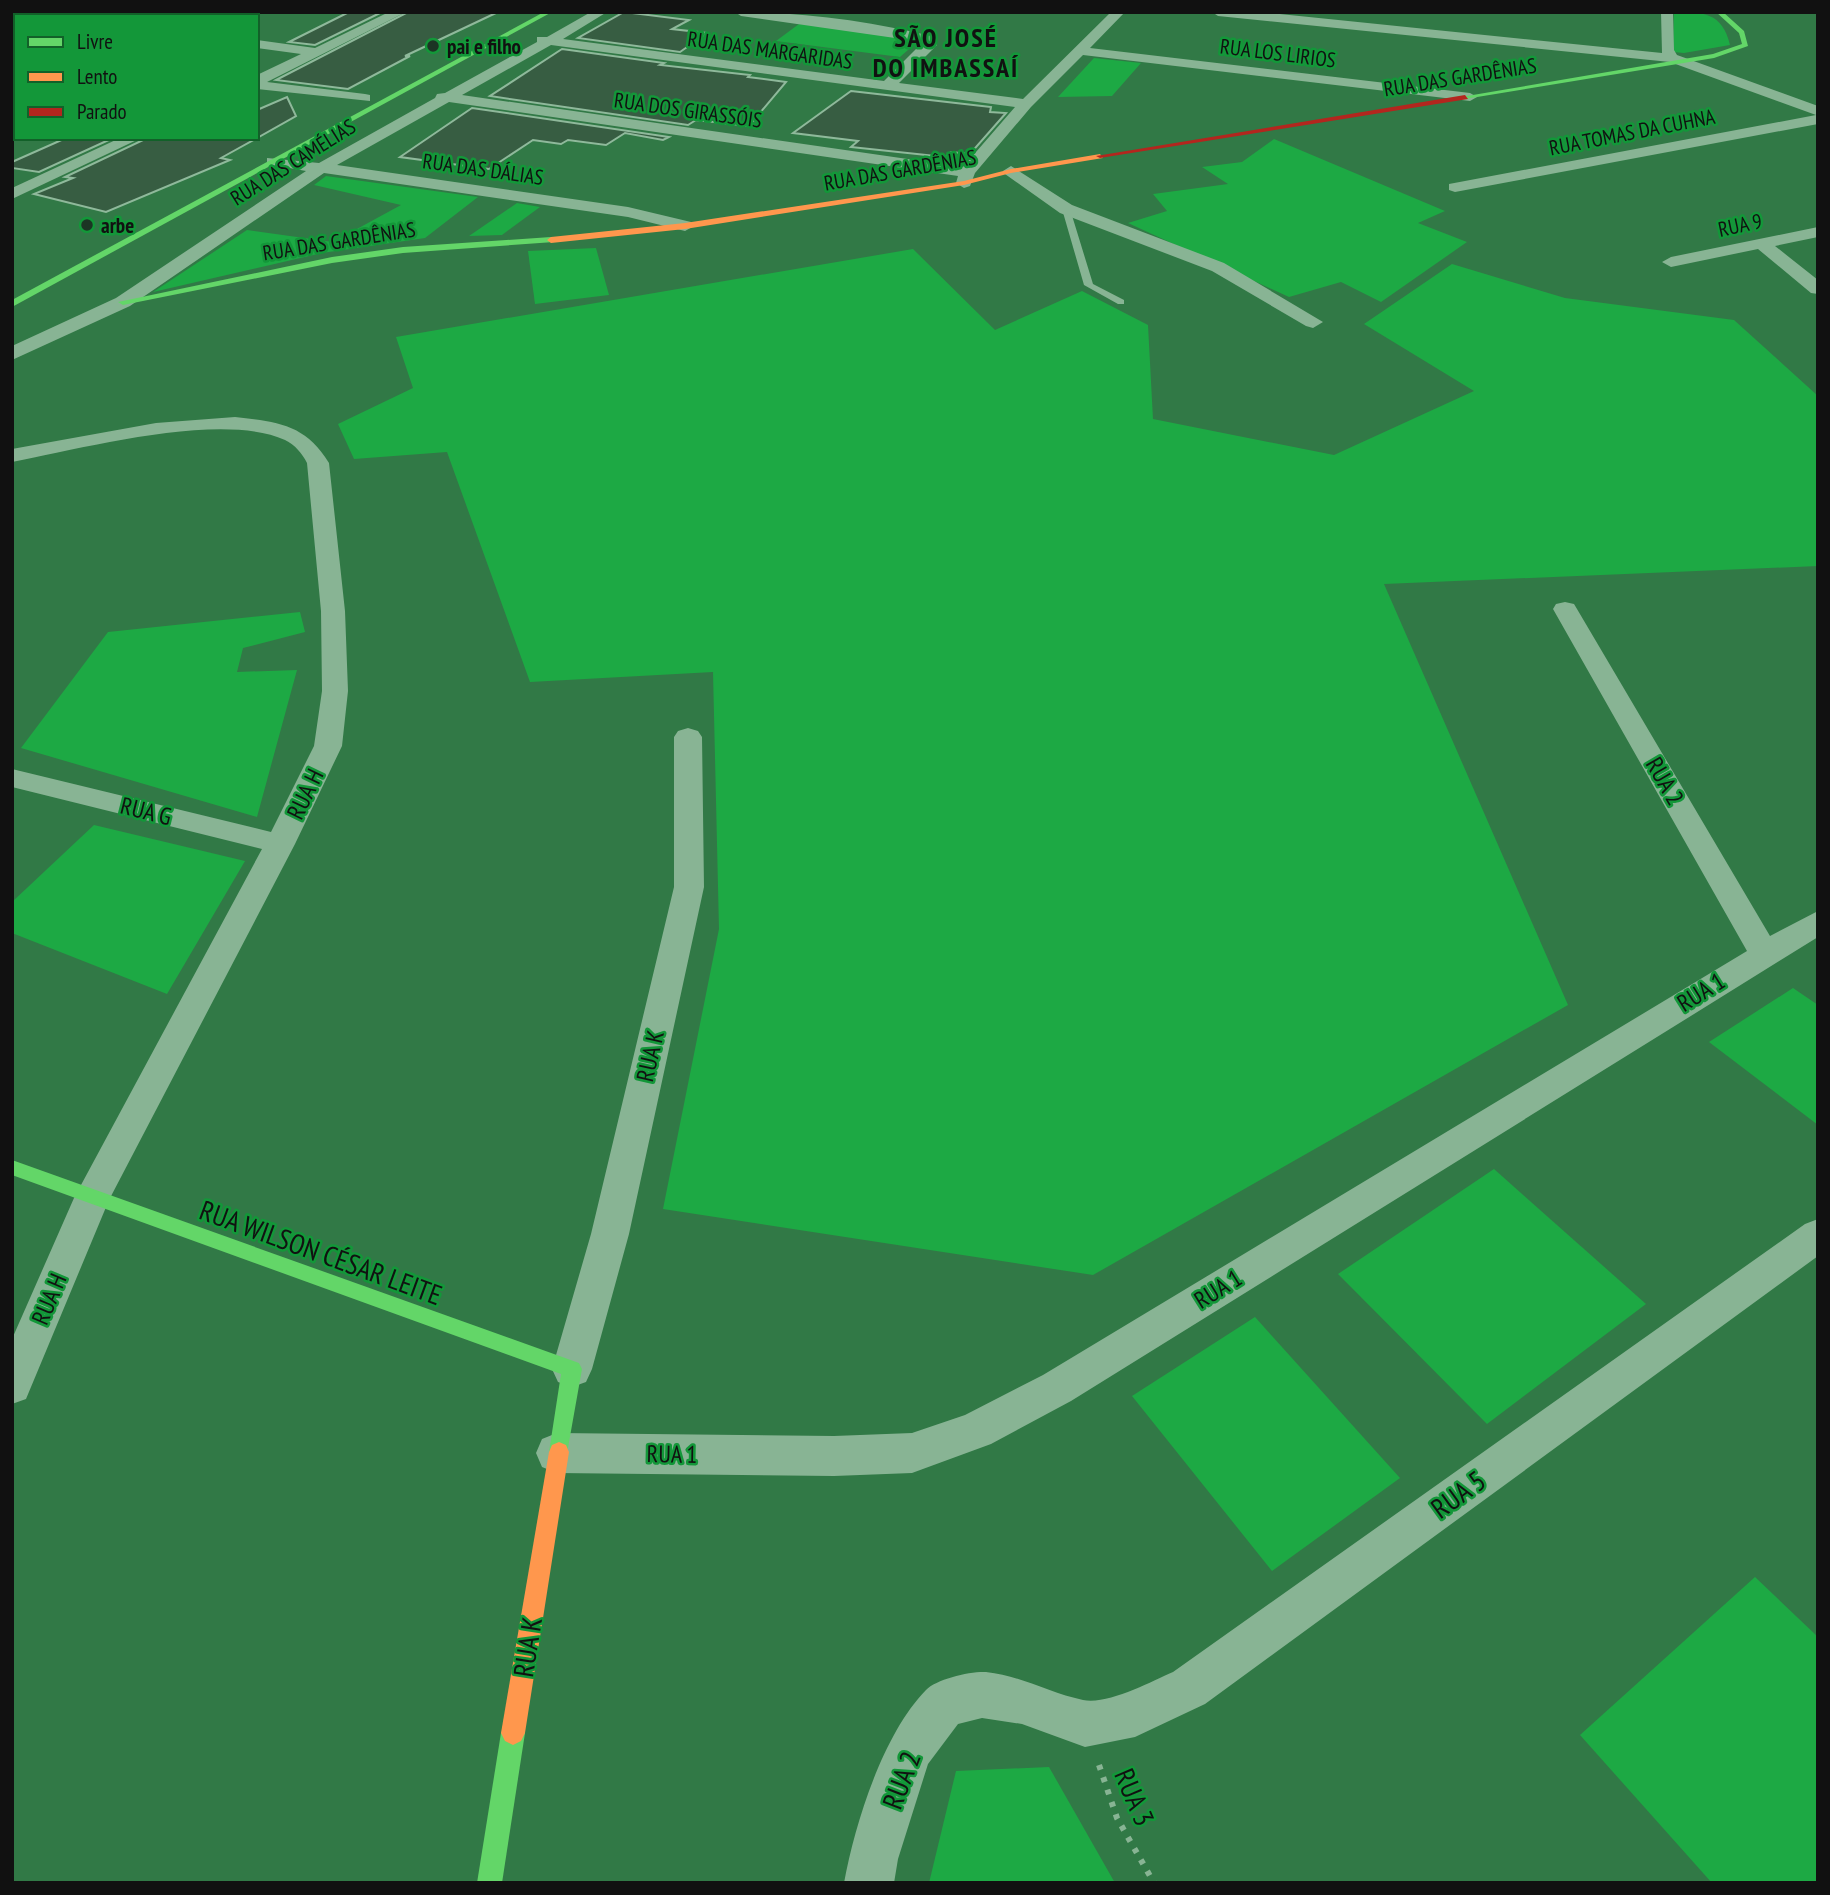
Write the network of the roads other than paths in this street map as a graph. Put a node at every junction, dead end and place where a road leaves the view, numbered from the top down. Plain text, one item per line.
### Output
1 (400, 12) edge
2 (524, 12) edge
3 (549, 12) edge
4 (601, 12) edge
5 (741, 12) edge
6 (1119, 12) edge
7 (1218, 12) edge
8 (1667, 12) edge
9 (1719, 12) edge
10 (508, 35) junction
11 (549, 41) junction
12 (259, 44) edge
13 (1080, 51) junction
14 (315, 52) junction
15 (1677, 60) junction
16 (259, 82) edge
17 (259, 83) edge
18 (886, 87) junction
19 (403, 92) junction
20 (1470, 97) junction
21 (365, 98) junction
22 (448, 98) junction
23 (1026, 104) junction
24 (1818, 111) edge
25 (1818, 119) edge
26 (130, 140) edge
27 (273, 161) junction
28 (319, 169) junction
29 (1011, 171) junction
30 (965, 177) junction
31 (1455, 187) dead end
32 (12, 194) edge
33 (1066, 209) junction
34 (685, 226) junction
35 (1818, 232) edge
36 (1761, 243) junction
37 (1671, 262) dead end
38 (12, 286) edge
39 (1818, 289) edge
40 (123, 302) junction
41 (1121, 302) dead end
42 (12, 304) edge
43 (1313, 322) dead end
44 (12, 354) edge
45 (12, 456) edge
46 (1565, 609) dead end
47 (688, 737) dead end
48 (12, 778) edge
49 (280, 844) junction
50 (1818, 922) edge
51 (1764, 953) junction
52 (12, 1167) edge
53 (92, 1198) junction
54 (1818, 1235) edge
55 (572, 1369) junction
56 (12, 1386) edge
57 (557, 1453) junction
58 (1085, 1724) joint
59 (489, 1883) edge
60 (869, 1883) edge

1 - 14 street
2 - 21 main road
3 - 10 main road
4 - 11 street, RUA DAS CAMÉLIAS
5 - 18 street
6 - 13 street
7 - 15 street
8 - 15 street
9 - 15 main road, RUA DAS GARDÊNIAS
10 - 11 street, RUA DAS MARGARIDAS
10 - 19 main road
11 - 18 street, RUA DAS MARGARIDAS
11 - 22 street, RUA DAS CAMÉLIAS
12 - 14 street
13 - 20 street, RUA LOS LIRIOS
13 - 23 street
14 - 16 street
15 - 20 main road, RUA DAS GARDÊNIAS
15 - 24 street
17 - 21 street
18 - 23 street, RUA DAS MARGARIDAS
19 - 22 street, RUA DOS GIRASSÓIS
19 - 27 main road
20 - 29 main road, RUA DAS GARDÊNIAS
21 - 38 main road
22 - 28 street, RUA DAS CAMÉLIAS
22 - 30 street, RUA DOS GIRASSÓIS
23 - 30 street
25 - 31 street, RUA TOMAS DA CUHNA
26 - 32 street
27 - 28 street, RUA DAS DÁLIAS
27 - 42 main road
28 - 34 street, RUA DAS DÁLIAS
28 - 40 street, RUA DAS CAMÉLIAS
29 - 30 main road, RUA DAS GARDÊNIAS
29 - 33 street
30 - 34 main road, RUA DAS GARDÊNIAS
33 - 41 lane
33 - 43 street
34 - 40 main road, RUA DAS GARDÊNIAS
35 - 36 street, RUA 9
36 - 37 street, RUA 9
36 - 39 street
40 - 44 street, RUA DAS CAMÉLIAS
45 - 49 street, RUA H
46 - 51 street, RUA 2
47 - 55 street, RUA K
48 - 49 street, RUA G
49 - 53 street, RUA H
50 - 51 street, RUA 1
51 - 57 street, RUA 1
52 - 53 main road, RUA WILSON CÉSAR LEITE
53 - 55 main road, RUA WILSON CÉSAR LEITE
53 - 56 street, RUA H
54 - 58 street, RUA 5
55 - 57 main road, RUA K
57 - 59 main road, RUA K
58 - 60 street, RUA 2

